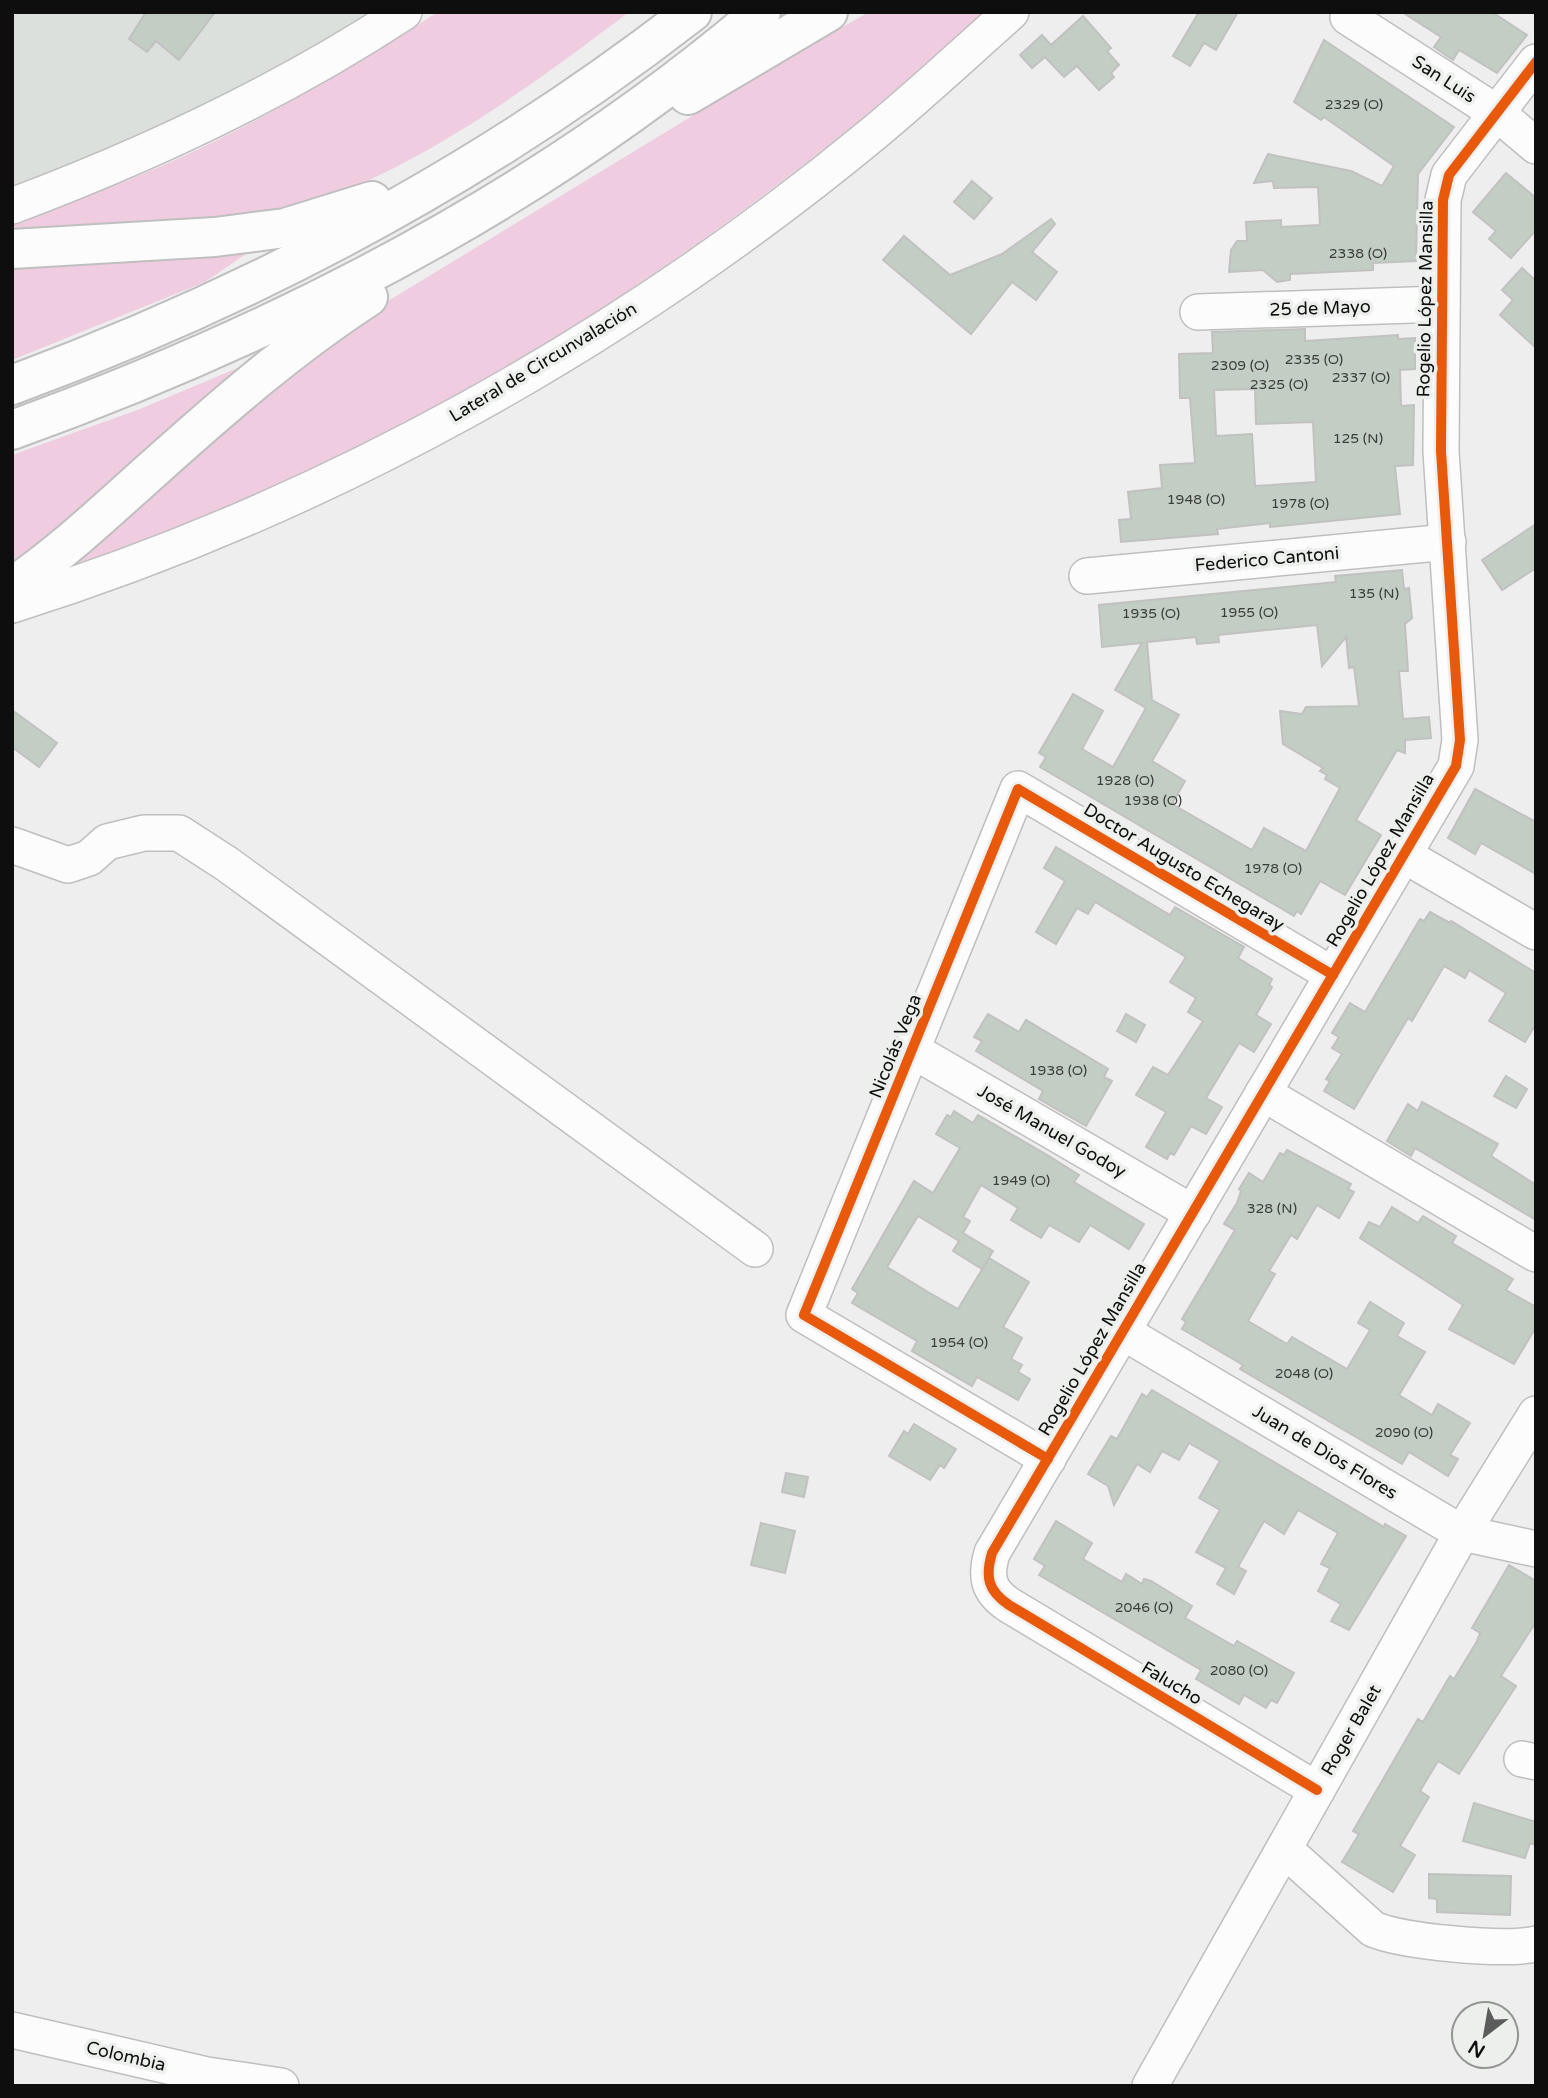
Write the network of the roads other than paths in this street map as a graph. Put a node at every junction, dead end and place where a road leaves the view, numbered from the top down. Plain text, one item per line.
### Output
1 (404, 12) edge
2 (669, 12) edge
3 (692, 12) edge
4 (761, 12) edge
5 (828, 12) edge
6 (1011, 12) edge
7 (1348, 17) dead end
8 (1536, 62) edge
9 (606, 76) junction
10 (1497, 113) junction
11 (1536, 146) edge
12 (490, 153) junction
13 (523, 184) junction
14 (12, 206) edge
15 (12, 249) edge
16 (1442, 304) junction
17 (1198, 312) dead end
18 (12, 386) edge
19 (12, 430) edge
20 (1448, 542) junction
21 (1087, 576) dead end
22 (12, 587) edge
23 (12, 605) edge
24 (1018, 789) joint
25 (12, 845) edge
26 (1404, 855) junction
27 (1536, 932) edge
28 (1333, 975) junction
29 (912, 1050) junction
30 (1263, 1093) junction
31 (1192, 1213) junction
32 (755, 1249) dead end
33 (1536, 1255) edge
34 (1123, 1332) junction
35 (1536, 1414) edge
36 (1048, 1459) junction
37 (1462, 1533) junction
38 (1536, 1549) edge
39 (1009, 1605) joint
40 (1317, 1790) junction
41 (1284, 1849) junction
42 (1536, 1944) edge
43 (12, 2030) edge
44 (281, 2086) edge
45 (1150, 2086) edge

1 - 14 street
2 - 9 highway
3 - 9 highway
4 - 13 highway
5 - 13 highway
6 - 23 street, Lateral de Circunvalación
7 - 10 street, San Luis
8 - 10 street, Rogelio López Mansilla
9 - 12 highway
10 - 11 street, San Luis
10 - 16 street, Rogelio López Mansilla
12 - 15 highway
12 - 18 highway
13 - 19 highway
13 - 22 highway
16 - 17 street, 25 de Mayo
16 - 20 street, Rogelio López Mansilla
20 - 21 street, Federico Cantoni
20 - 26 street, Rogelio López Mansilla
24 - 28 street, Doctor Augusto Echegaray
24 - 29 street, Nicolás Vega
25 - 32 street
26 - 27 street
26 - 28 street, Rogelio López Mansilla
28 - 30 street, Rogelio López Mansilla
29 - 31 street, José Manuel Godoy
29 - 36 street, Nicolás Vega
30 - 31 street, Rogelio López Mansilla
30 - 33 street
31 - 34 street, Rogelio López Mansilla
34 - 36 street, Rogelio López Mansilla
34 - 37 street, Juan de Dios Flores
35 - 37 street, Roger Balet
36 - 39 street, Rogelio López Mansilla
37 - 38 street, Juan de Dios Flores
37 - 40 street, Roger Balet
39 - 40 street, Falucho
40 - 41 street, Roger Balet
41 - 42 street
41 - 45 street, Roger Balet
43 - 44 street, Colombia

